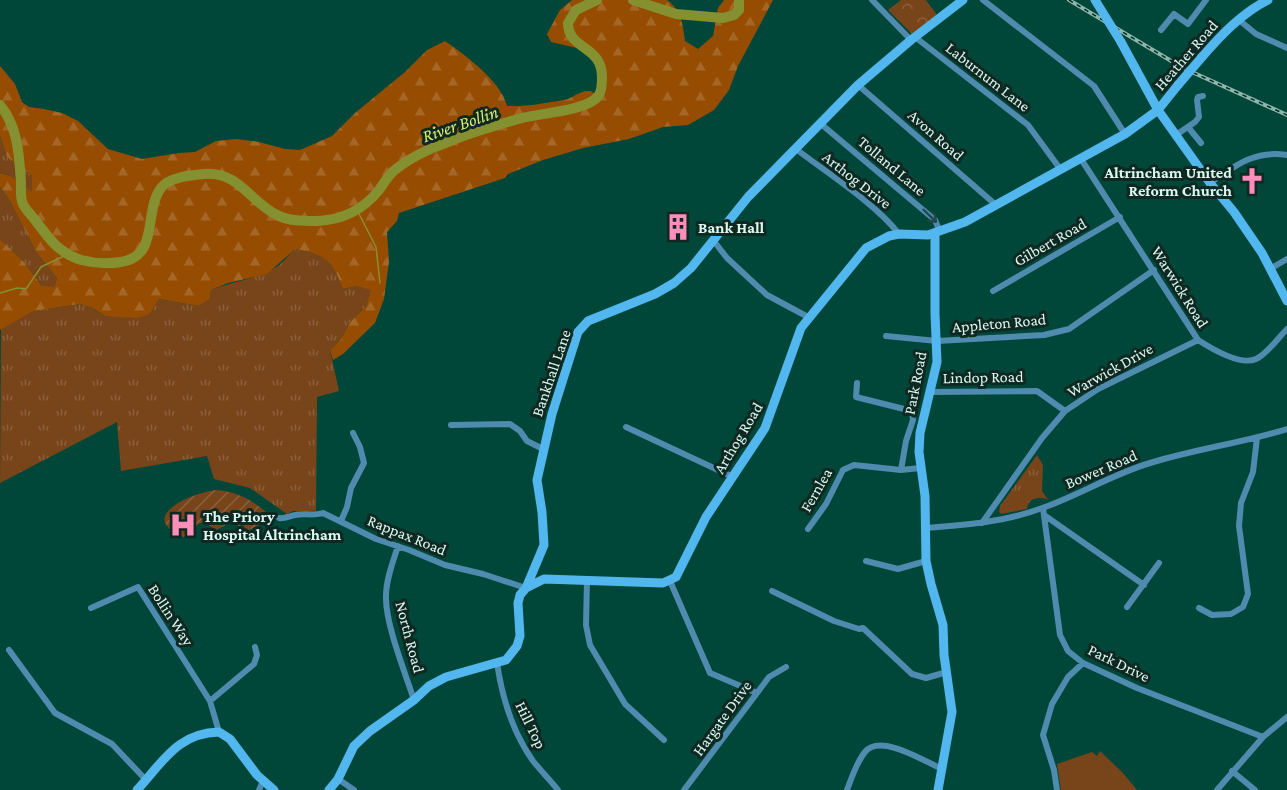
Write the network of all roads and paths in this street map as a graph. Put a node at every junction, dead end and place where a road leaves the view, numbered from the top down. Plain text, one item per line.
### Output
1 (872, 0) edge
2 (963, 0) edge
3 (983, 0) edge
4 (1095, 0) edge
5 (1206, 0) edge
6 (1268, 0) edge
7 (1239, 20) junction
8 (1161, 30) dead end
9 (913, 39) junction
10 (1287, 48) edge
11 (858, 85) junction
12 (1203, 96) dead end
13 (1158, 110) junction
14 (821, 124) junction
15 (1188, 127) junction
16 (1125, 134) junction
17 (1176, 135) junction
18 (1201, 143) dead end
19 (796, 149) junction
20 (1287, 155) edge
21 (1082, 159) junction
22 (1061, 170) junction
23 (1210, 183) junction
24 (996, 205) junction
25 (1120, 217) junction
26 (938, 233) junction
27 (899, 234) junction
28 (713, 240) junction
29 (1287, 259) edge
30 (1270, 269) junction
31 (1154, 270) junction
32 (993, 291) dead end
33 (1287, 301) edge
34 (808, 317) junction
35 (1287, 329) edge
36 (886, 336) dead end
37 (1198, 340) junction
38 (937, 342) junction
39 (857, 383) dead end
40 (931, 392) junction
41 (1065, 411) junction
42 (451, 425) dead end
43 (626, 427) dead end
44 (1287, 429) edge
45 (353, 433) dead end
46 (1257, 438) junction
47 (543, 449) junction
48 (920, 468) junction
49 (901, 470) junction
50 (733, 477) junction
51 (1044, 511) junction
52 (279, 518) dead end
53 (341, 521) junction
54 (981, 523) junction
55 (925, 528) junction
56 (808, 529) dead end
57 (398, 546) junction
58 (866, 561) dead end
59 (926, 561) junction
60 (1159, 563) dead end
61 (587, 580) junction
62 (670, 581) junction
63 (1144, 585) junction
64 (526, 588) junction
65 (772, 591) dead end
66 (1126, 607) dead end
67 (91, 608) dead end
68 (1199, 608) dead end
69 (255, 647) dead end
70 (9, 650) dead end
71 (496, 663) junction
72 (1083, 663) junction
73 (786, 667) dead end
74 (947, 672) junction
75 (757, 693) junction
76 (414, 700) junction
77 (210, 701) junction
78 (1287, 717) edge
79 (219, 732) junction
80 (1263, 737) junction
81 (664, 740) dead end
82 (942, 769) junction
83 (1233, 771) junction
84 (338, 779) junction
85 (146, 780) junction
86 (261, 785) edge
87 (137, 790) edge
88 (274, 790) edge
89 (329, 790) edge
90 (354, 790) edge
91 (558, 790) edge
92 (684, 790) edge
93 (847, 790) edge
94 (938, 790) edge
95 (1057, 790) edge
96 (1217, 790) edge
97 (1255, 790) edge

1 - 9 street, Laburnum Lane
2 - 9 street, Bankhall Lane
3 - 16 street
4 - 13 street, bridge
5 - 8 street
6 - 7 street, Heather Road
7 - 10 street
7 - 13 street, Heather Road, bridge
9 - 11 street, Bankhall Lane
9 - 22 street, Laburnum Lane
11 - 14 street, Bankhall Lane
11 - 24 street, Avon Road
12 - 15 street
13 - 16 street
13 - 17 street
14 - 19 street, Bankhall Lane
14 -> 26 street, Tolland Lane
15 - 17 street
15 - 18 street
16 - 21 street
17 - 23 street
19 - 27 street, Arthog Drive
19 - 28 street, Bankhall Lane
20 - 23 street
21 - 22 street
21 - 25 street, Warwick Road
22 - 24 street
23 - 30 street
24 - 26 street
25 - 31 street, Warwick Road
25 - 32 street, Gilbert Road
26 - 27 street, Arthog Road
26 - 38 street, Park Road
27 - 34 street, Arthog Road
28 - 34 street
28 - 47 street, Bankhall Lane
29 - 30 street
30 - 33 street
31 - 37 street, Warwick Road
31 - 38 street, Appleton Road
34 - 50 street, Arthog Road
35 - 37 street, Warwick Road
36 - 38 street, Appleton Road
37 - 41 street, Warwick Drive
38 - 40 street, Park Road
39 - 49 street
40 - 41 street, Lindop Road
40 - 48 street, Park Road
41 - 54 street, Warwick Drive
42 - 47 street
43 - 50 street
44 - 46 street, Bower Road
45 - 53 street
46 - 51 street, Bower Road
46 - 68 street
47 - 64 street, Bankhall Lane
48 - 49 street, Fernlea
48 - 55 street, Park Road
49 - 56 street, Fernlea
50 - 62 street, Arthog Road
51 - 54 street, Bower Road
51 - 63 street
51 - 72 street, Park Drive
52 - 53 street, Rappax Road
53 - 57 street, Rappax Road
54 - 55 street, Bower Road
55 - 59 street, Park Road
57 - 64 street, Rappax Road
57 - 76 street, North Road
58 - 59 street
59 - 74 street, Park Road
60 - 63 street
61 - 62 street
61 - 64 street
61 - 81 street
62 - 75 street
63 - 66 street
64 - 71 street, Bankhall Lane
65 - 74 street
67 - 77 street, Bollin Way
69 - 77 street
70 - 85 street
71 - 76 street, Bankhall Lane
71 - 91 street, Hill Top
72 - 80 street, Park Drive
72 - 95 street
73 - 75 street, Hargate Drive
74 - 82 street, Park Road
75 - 92 street, Hargate Drive
76 - 84 street, Bankhall Lane
77 - 79 street, Bollin Way
78 - 80 street
79 - 85 street
79 - 86 street
80 - 83 street
82 - 93 street
82 - 94 street, Park Road
83 - 96 street
83 - 97 street
84 - 89 street, Bankhall Lane
84 - 90 street
85 - 87 street
86 - 88 street

